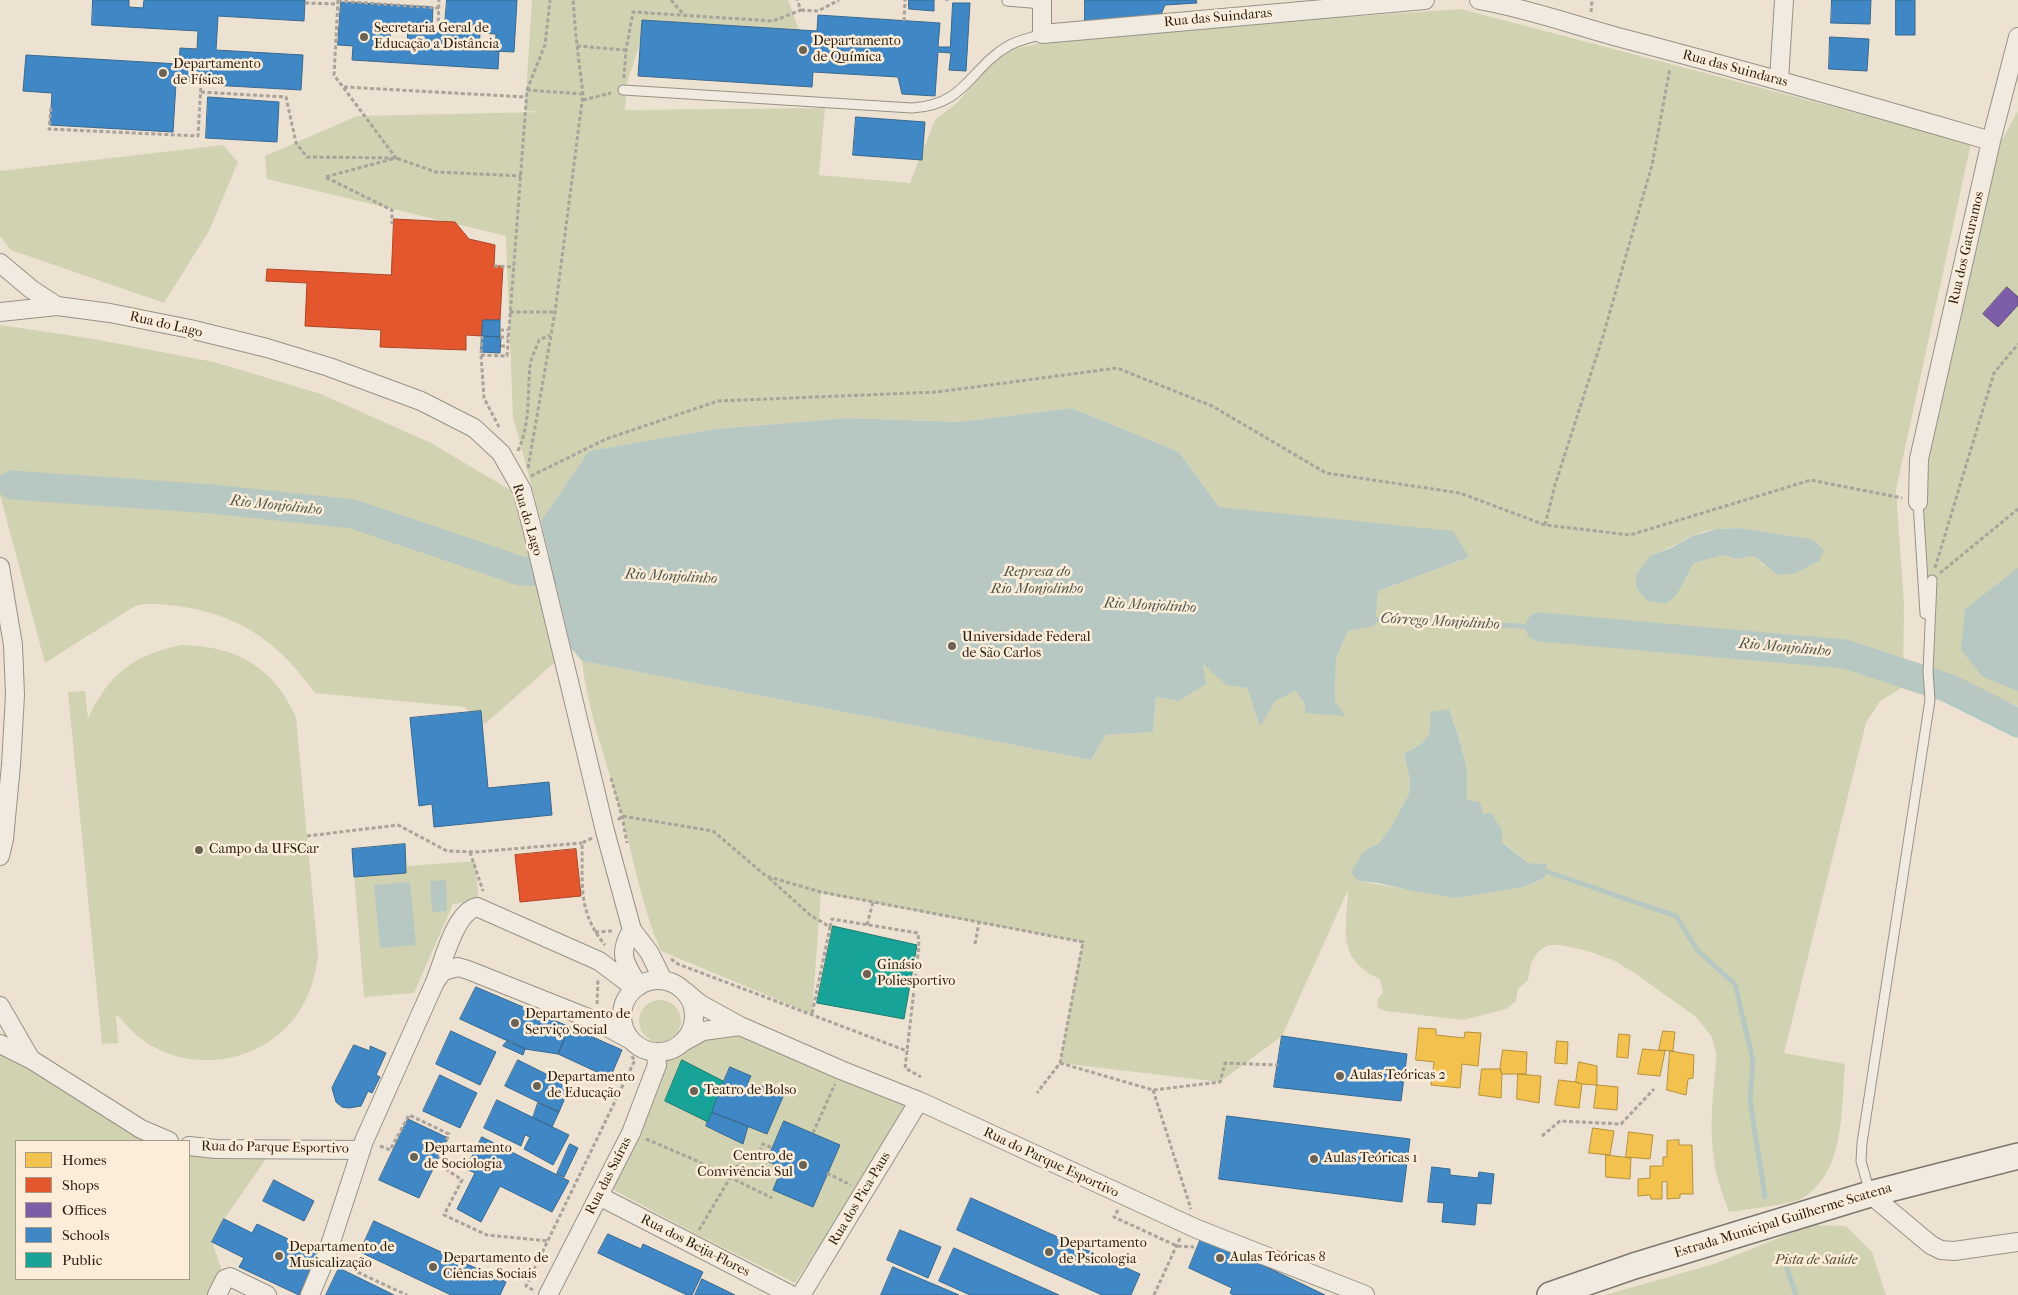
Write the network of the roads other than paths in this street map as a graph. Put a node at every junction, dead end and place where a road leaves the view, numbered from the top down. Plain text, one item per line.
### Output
1 (1425, 0) edge
2 (1479, 0) edge
3 (1784, 0) edge
4 (1007, 1) edge
5 (1042, 2) edge
6 (1042, 34) junction
7 (2018, 37) edge
8 (1779, 80) junction
9 (623, 90) road end
10 (1991, 141) junction
11 (0, 263) edge
12 (57, 306) junction
13 (0, 312) edge
14 (1918, 502) joint
15 (0, 568) edge
16 (1932, 580) road end
17 (1929, 668) junction
18 (0, 856) edge
19 (632, 930) junction
20 (663, 980) junction
21 (435, 982) junction
22 (637, 987) junction
23 (686, 992) junction
24 (0, 1006) edge
25 (740, 1026) junction
26 (685, 1041) junction
27 (0, 1044) edge
28 (630, 1047) junction
29 (656, 1053) junction
30 (32, 1060) junction
31 (919, 1101) junction
32 (167, 1140) edge
33 (190, 1146) edge
34 (362, 1146) junction
35 (2018, 1156) edge
36 (1870, 1194) junction
37 (599, 1196) junction
38 (2018, 1242) edge
39 (542, 1293) edge
40 (217, 1295) edge
41 (267, 1295) edge
42 (310, 1295) edge
43 (791, 1295) edge
44 (801, 1295) edge
45 (1365, 1295) edge
46 (1550, 1295) edge

1 - 6 street, Rua das Suindaras
2 - 8 street, Rua das Suindaras
3 - 8 street
4 - 5 lane
5 - 6 street
6 - 9 lane
7 - 10 street, Rua dos Gaturamos
8 - 10 street, Rua das Suindaras
10 - 14 street, Rua dos Gaturamos
11 - 12 street
12 - 13 street, Rua do Lago
12 - 19 street, Rua do Lago
14 - 17 lane
15 - 18 street
16 - 17 lane
17 - 36 lane
19 - 20 street, Rua do Lago
19 - 22 street
20 - 22 street
20 - 23 street
21 - 22 street
21 - 28 street
21 - 34 street
22 - 28 street
23 - 25 street, Rua do Parque Esportivo
23 - 26 street
24 - 30 street
25 - 26 street
25 - 31 street, Rua do Parque Esportivo
26 - 29 street
27 - 30 street
28 - 29 street
29 - 37 street, Rua das Saíras
30 - 32 street
31 - 44 street, Rua dos Pica-Paus
31 - 45 street, Rua do Parque Esportivo
33 - 34 street, Rua do Parque Esportivo
34 - 42 street
35 - 36 main road, Estrada Municipal Guilherme Scatena
36 - 38 street
36 - 46 main road, Estrada Municipal Guilherme Scatena
37 - 39 street, Rua das Saíras
37 - 43 street, Rua dos Beija-Flores
40 - 41 street

